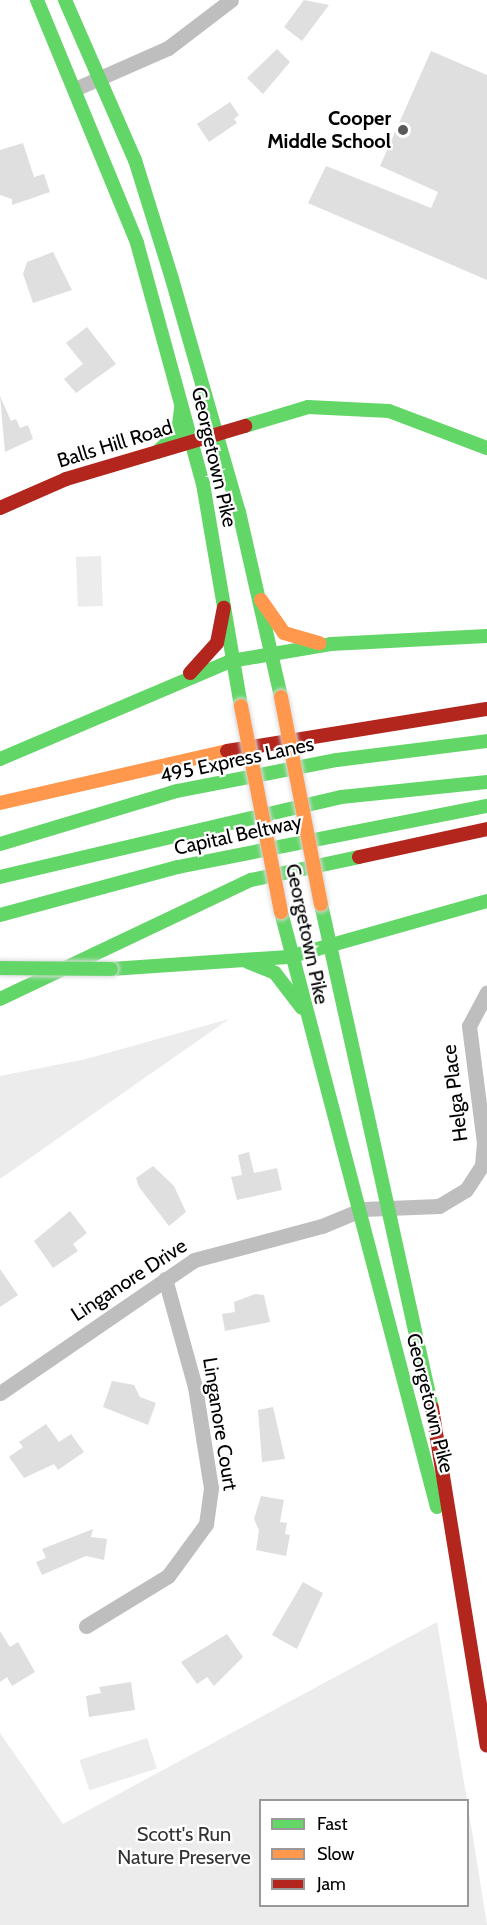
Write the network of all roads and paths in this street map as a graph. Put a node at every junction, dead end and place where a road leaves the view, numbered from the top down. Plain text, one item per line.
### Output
1 (37, 0) edge
2 (65, 0) edge
3 (231, 0) edge
4 (102, 77) junction
5 (77, 88) junction
6 (180, 390) junction
7 (217, 432) junction
8 (193, 440) junction
9 (487, 448) edge
10 (157, 452) junction
11 (0, 508) edge
12 (261, 600) junction
13 (224, 608) junction
14 (487, 636) edge
15 (331, 644) junction
16 (272, 654) junction
17 (231, 661) junction
18 (189, 674) junction
19 (487, 709) edge
20 (487, 741) edge
21 (0, 759) edge
22 (487, 782) edge
23 (0, 803) edge
24 (487, 806) edge
25 (487, 829) edge
26 (0, 844) edge
27 (0, 877) edge
28 (487, 901) edge
29 (0, 915) edge
30 (330, 945) junction
31 (289, 957) junction
32 (248, 962) junction
33 (1, 968) edge
34 (487, 992) edge
35 (0, 999) edge
36 (302, 1008) junction
37 (363, 1209) junction
38 (386, 1210) junction
39 (165, 1279) junction
40 (0, 1393) edge
41 (86, 1626) dead end
42 (469, 1637) junction
43 (487, 1746) edge

1 - 5 main road, Georgetown Pike
2 - 4 main road, Georgetown Pike
3 - 4 street
4 - 5 street
4 - 7 main road, Georgetown Pike
5 - 6 main road, Georgetown Pike
6 - 8 main road, Georgetown Pike
6 - 10 main road
7 - 8 main road, Balls Hill Road
7 - 9 main road, Balls Hill Road
7 - 12 main road, Georgetown Pike
8 - 10 main road, Balls Hill Road
8 - 13 main road, Georgetown Pike
10 - 11 main road, Balls Hill Road
12 - 15 main road
12 - 16 main road, Georgetown Pike
13 - 17 main road, Georgetown Pike
13 - 18 main road
14 - 15 main road
15 - 16 main road
16 - 17 main road
16 - 30 main road, Georgetown Pike, bridge
17 - 18 main road
17 - 31 main road, Georgetown Pike, bridge
18 - 21 main road
19 - 23 main road
20 - 26 main road, 495 Express Lanes
22 - 27 main road
24 - 29 main road, Capital Beltway
25 - 35 main road
28 - 30 main road
30 - 31 main road
30 - 38 main road, Georgetown Pike
31 - 32 main road
31 - 36 main road, Georgetown Pike
32 - 33 main road, bridge
32 - 36 main road
34 - 38 street, Helga Place
36 - 37 main road, Georgetown Pike
37 - 38 street, Helga Place
37 - 39 street, Linganore Drive
37 - 42 main road, Georgetown Pike
38 - 42 main road, Georgetown Pike
39 - 40 street, Linganore Drive
39 - 41 street, Linganore Court
42 - 43 main road, Georgetown Pike

